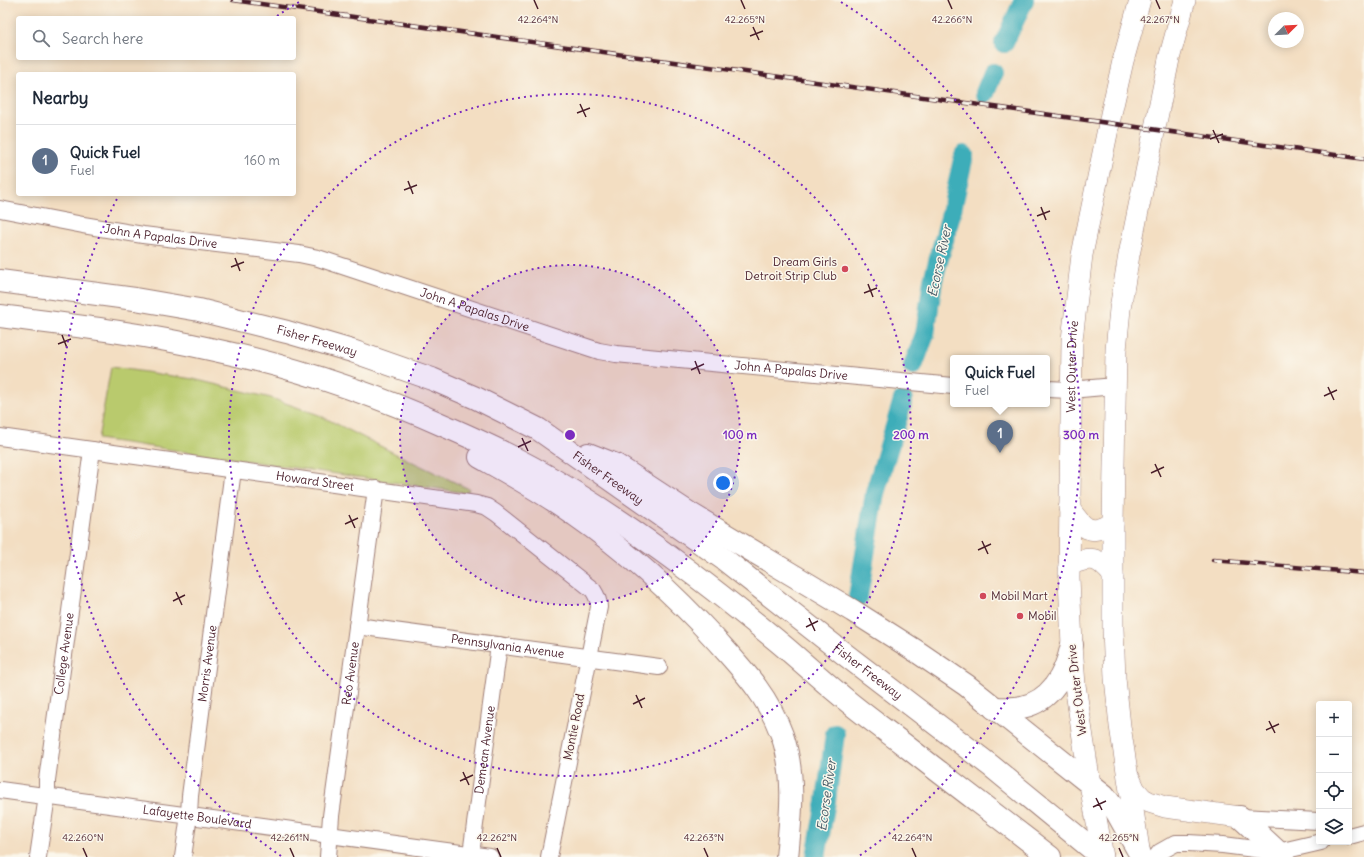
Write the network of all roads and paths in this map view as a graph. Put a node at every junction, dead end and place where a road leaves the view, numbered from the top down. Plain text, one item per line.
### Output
1 (1140, 0) edge
2 (1185, 0) edge
3 (0, 209) edge
4 (0, 282) edge
5 (0, 316) edge
6 (347, 386) junction
7 (950, 386) edge
8 (1115, 386) junction
9 (1050, 389) edge
10 (1070, 390) junction
11 (0, 437) edge
12 (560, 444) junction
13 (92, 450) junction
14 (234, 470) junction
15 (376, 490) junction
16 (1069, 508) junction
17 (1113, 523) junction
18 (1069, 565) junction
19 (1112, 575) junction
20 (598, 598) joint
21 (357, 626) junction
22 (499, 645) junction
23 (1072, 645) junction
24 (588, 657) junction
25 (659, 667) dead end
26 (994, 708) junction
27 (1126, 771) junction
28 (1090, 784) junction
29 (0, 790) edge
30 (46, 796) junction
31 (189, 815) junction
32 (1240, 817) junction
33 (1316, 822) edge
34 (1352, 825) edge
35 (1364, 827) edge
36 (1364, 832) edge
37 (330, 835) junction
38 (1352, 835) edge
39 (1316, 843) edge
40 (471, 854) junction
41 (1280, 854) edge
42 (1145, 856) edge
43 (38, 857) edge
44 (183, 857) edge
45 (328, 857) edge
46 (490, 857) edge
47 (549, 857) edge
48 (787, 857) edge
49 (1050, 857) edge
50 (1102, 857) edge

1 - 10 main road, West Outer Drive
2 - 8 main road
3 - 7 street, John A Papalas Drive
4 - 12 highway, Fisher Freeway
5 - 6 highway
6 - 48 highway
6 - 49 highway
8 - 10 street
8 - 17 main road
9 - 10 street
10 - 16 main road, West Outer Drive
11 - 13 street, Howard Street
12 - 26 highway
12 - 50 highway, Fisher Freeway
13 - 14 street, Howard Street
13 - 30 street, College Avenue
14 - 15 street, Howard Street
14 - 31 street, Morris Avenue
15 - 20 street, Howard Street
15 - 21 street, Reo Avenue
16 - 17 main road
16 - 18 main road, West Outer Drive
17 - 19 main road
18 - 19 main road
18 - 23 main road, West Outer Drive
19 - 27 main road
20 - 24 street, Montie Road
21 - 22 street, Pennsylvania Avenue
21 - 37 street, Reo Avenue
22 - 24 street, Pennsylvania Avenue
22 - 40 street, Demean Avenue
23 - 26 highway
23 - 28 main road, West Outer Drive
24 - 25 street, Pennsylvania Avenue
24 - 47 street, Montie Road
26 - 28 highway
27 - 32 main road
27 - 42 main road
28 - 42 highway
28 - 50 main road, West Outer Drive
29 - 30 street, Lafayette Boulevard
30 - 31 street, Lafayette Boulevard
30 - 43 street, College Avenue
31 - 37 street, Lafayette Boulevard
31 - 44 street, Morris Avenue
32 - 33 street
32 - 41 highway
34 - 35 street
36 - 38 street
37 - 40 street, Lafayette Boulevard
37 - 45 street, Reo Avenue
39 - 41 street
40 - 46 street, Lafayette Boulevard
41 - 42 street

